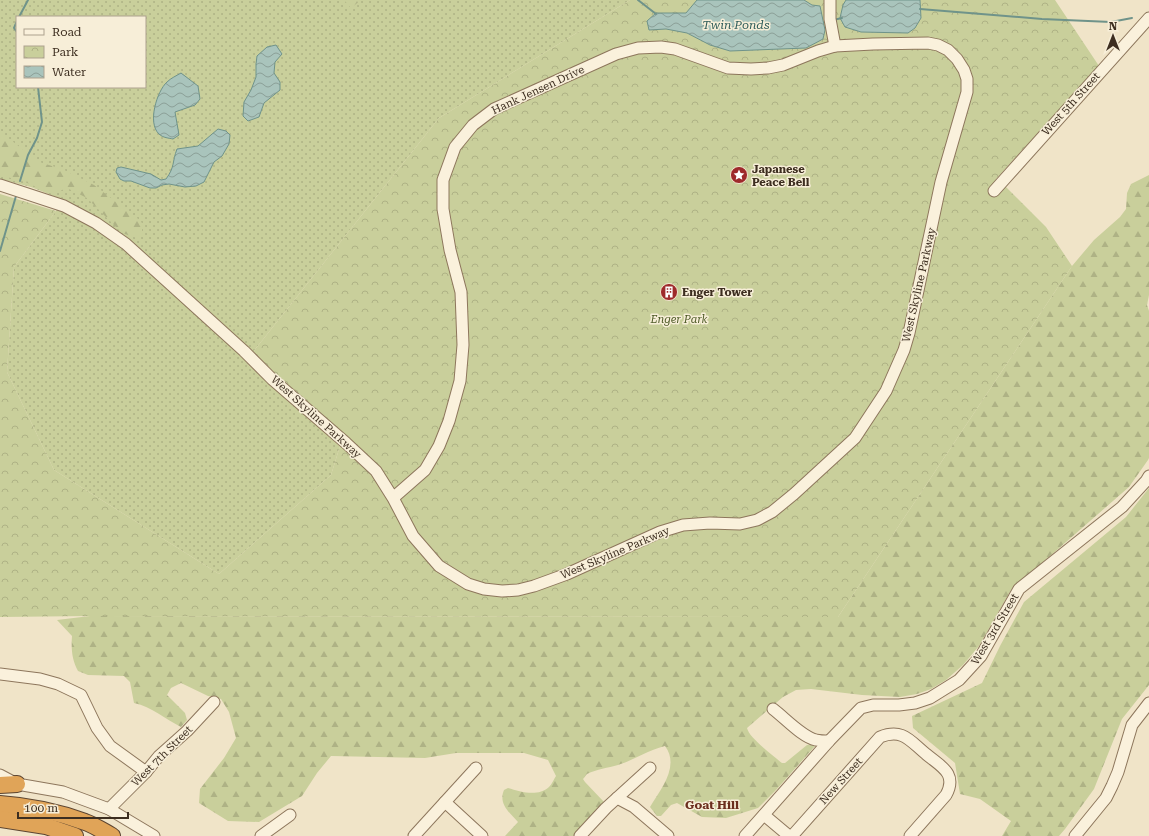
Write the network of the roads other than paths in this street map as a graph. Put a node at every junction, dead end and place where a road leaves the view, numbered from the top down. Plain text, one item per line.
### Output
1 (830, 0) edge
2 (1149, 18) edge
3 (835, 46) junction
4 (0, 185) edge
5 (994, 191) dead end
6 (1149, 476) edge
7 (393, 498) junction
8 (0, 674) edge
9 (214, 702) dead end
10 (1149, 703) edge
11 (773, 709) dead end
12 (829, 741) junction
13 (476, 768) dead end
14 (650, 768) dead end
15 (146, 772) junction
16 (0, 775) edge
17 (16, 784) junction
18 (0, 785) edge
19 (617, 798) junction
20 (445, 802) junction
21 (0, 804) edge
22 (109, 809) junction
23 (290, 815) dead end
24 (764, 816) junction
25 (0, 819) edge
26 (83, 829) edge
27 (75, 836) edge
28 (112, 836) edge
29 (154, 836) edge
30 (261, 836) edge
31 (414, 836) edge
32 (482, 836) edge
33 (580, 836) edge
34 (668, 836) edge
35 (745, 836) edge
36 (789, 836) edge
37 (792, 836) edge
38 (910, 836) edge
39 (1075, 836) edge

1 - 3 street
2 - 5 street, West 5th Street
3 - 7 street, Hank Jensen Drive
3 - 7 street, West Skyline Parkway
4 - 7 street, West Skyline Parkway
6 - 12 street, West 3rd Street
8 - 15 street
9 - 15 street, West 7th Street
10 - 39 street
11 - 12 street
12 - 24 street, West 3rd Street
13 - 20 street
14 - 19 street
15 - 22 street, West 7th Street
16 - 17 street
17 - 18 highway
17 - 22 street
19 - 33 street
19 - 34 street
20 - 31 street
20 - 32 street
21 - 26 highway
22 - 29 street
23 - 30 street
24 - 35 street, West 3rd Street
24 - 36 street
25 - 27 highway
26 - 28 highway
37 - 38 street, New Street

